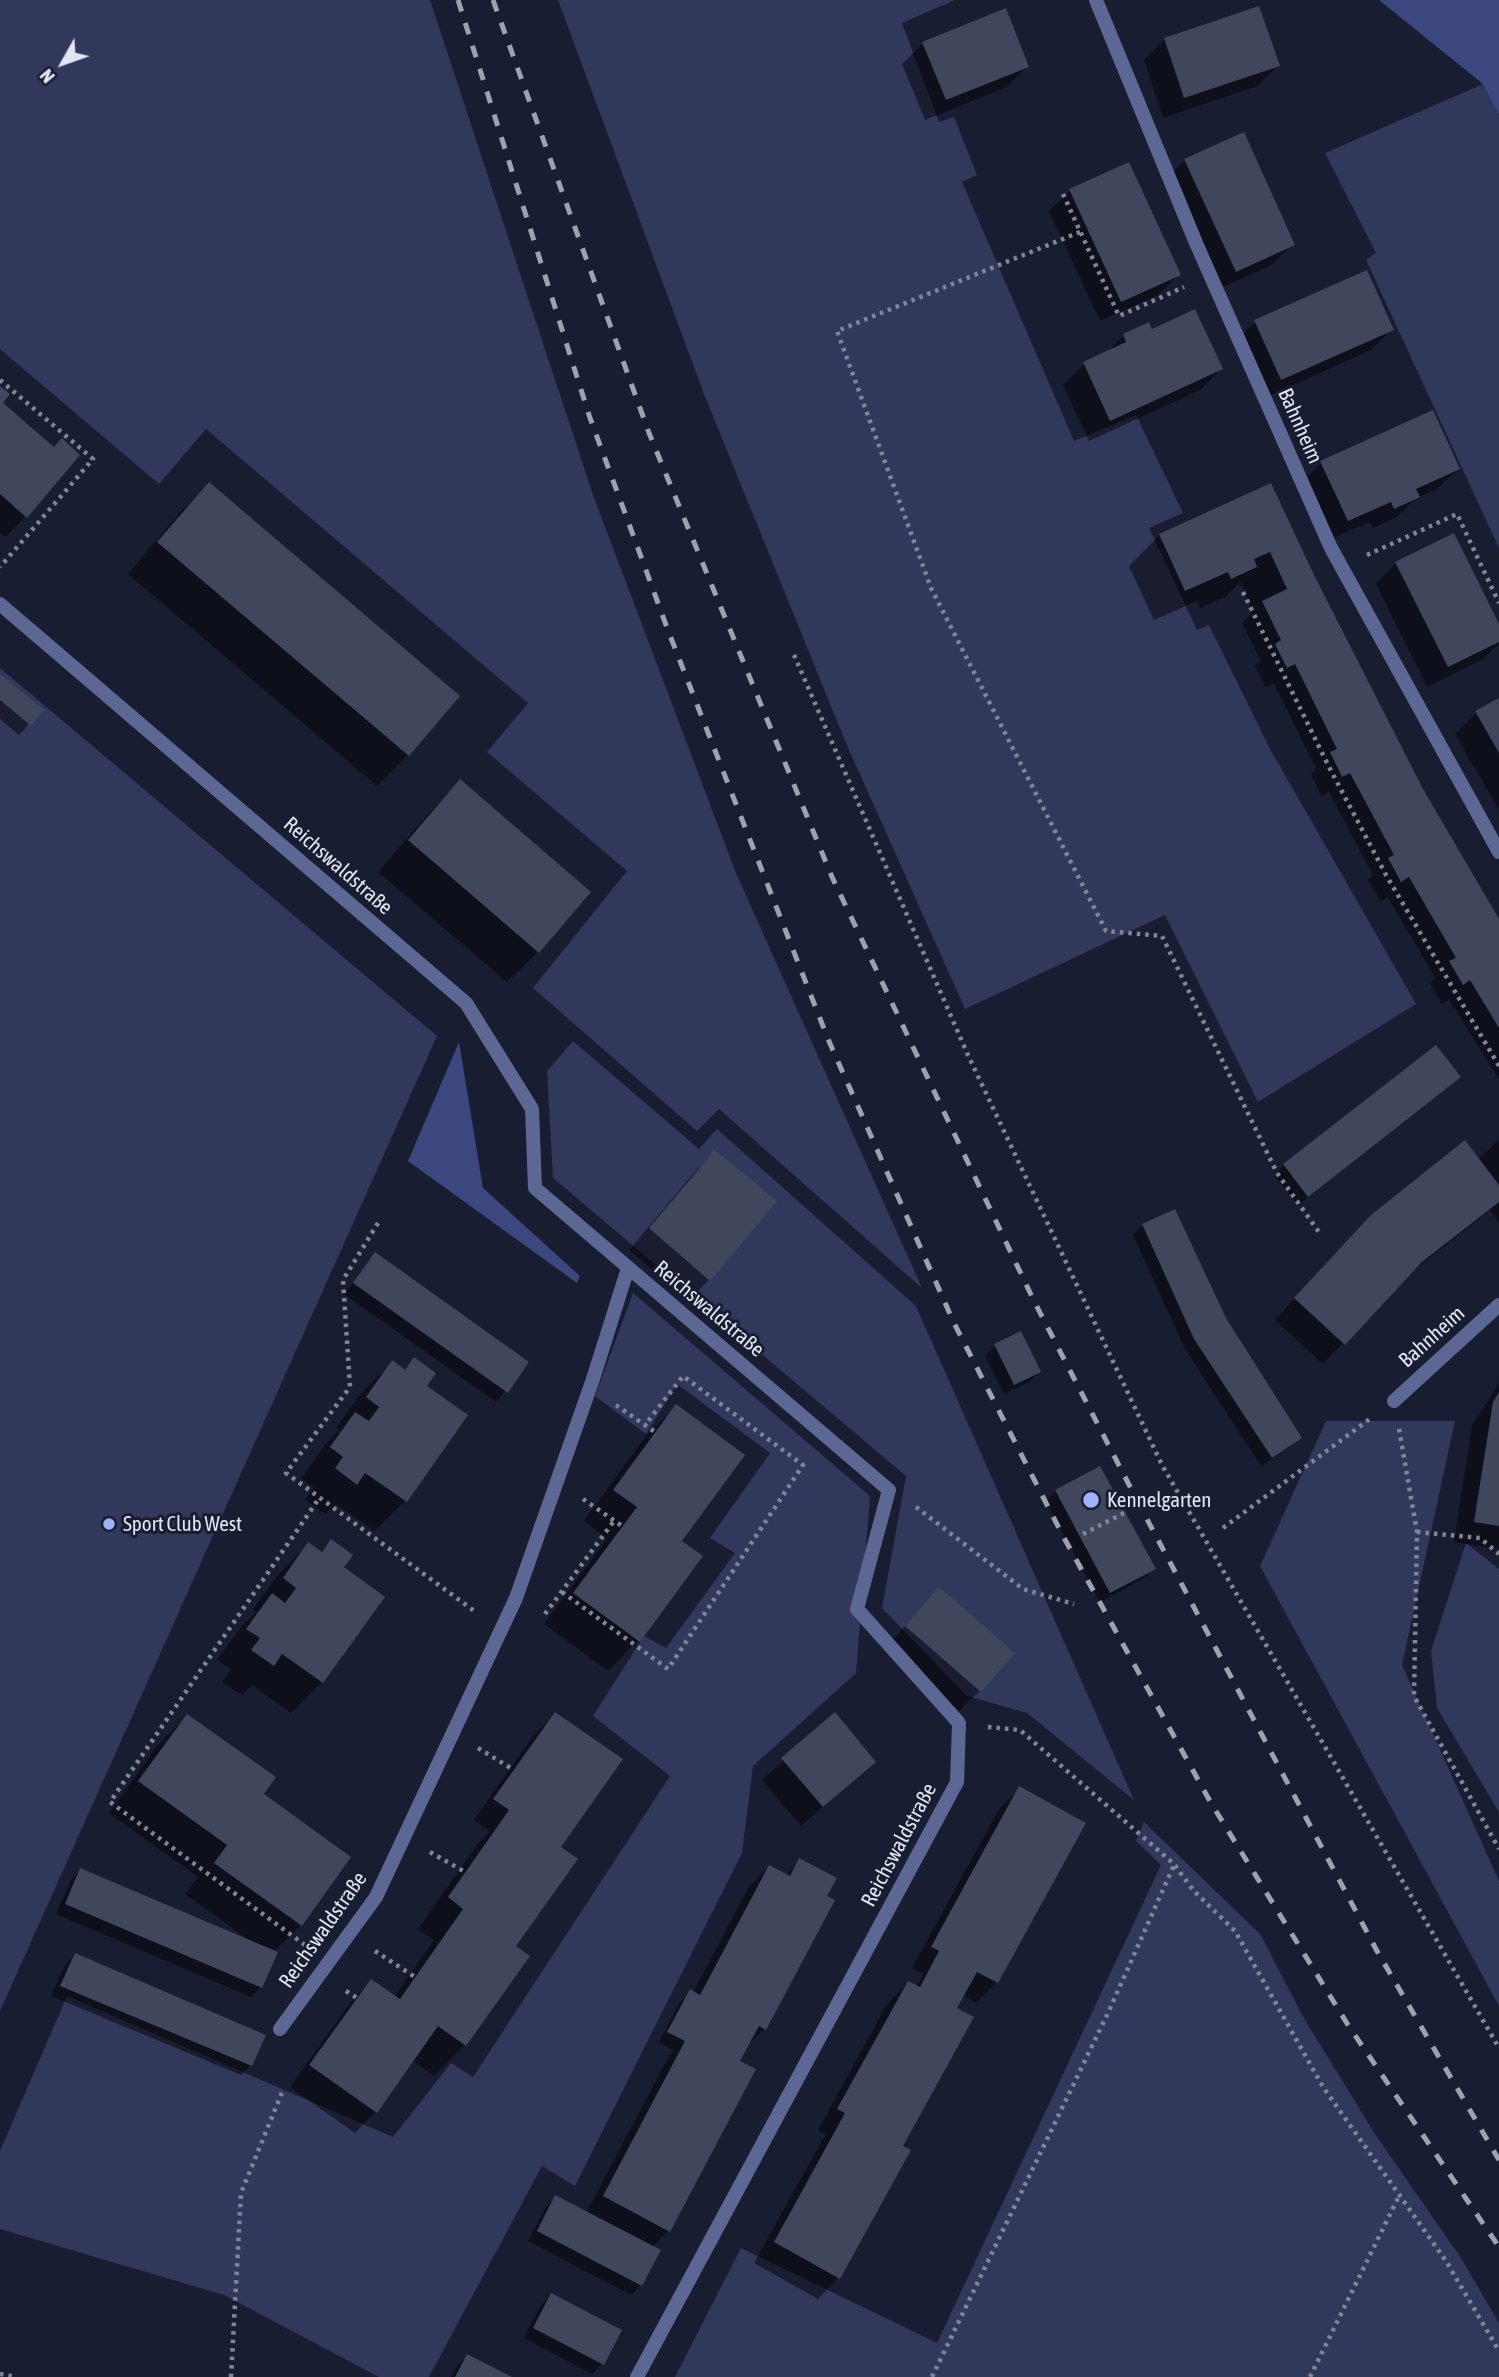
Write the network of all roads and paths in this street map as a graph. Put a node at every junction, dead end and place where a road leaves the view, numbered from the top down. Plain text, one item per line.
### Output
1 (1096, 0) edge
2 (1063, 194) dead end
3 (1080, 232) junction
4 (1210, 276) junction
5 (0, 380) edge
6 (0, 567) edge
7 (1340, 567) junction
8 (1243, 592) dead end
9 (1499, 603) edge
10 (0, 604) edge
11 (794, 655) dead end
12 (1499, 852) edge
13 (1499, 1066) edge
14 (378, 1223) dead end
15 (1321, 1235) dead end
16 (628, 1268) junction
17 (1499, 1305) edge
18 (590, 1387) junction
19 (1394, 1401) junction
20 (645, 1425) junction
21 (655, 1432) dead end
22 (557, 1480) junction
23 (888, 1490) junction
24 (320, 1497) junction
25 (1128, 1511) dead end
26 (614, 1521) junction
27 (622, 1526) dead end
28 (1223, 1528) dead end
29 (1417, 1532) junction
30 (1083, 1534) dead end
31 (1499, 1553) edge
32 (562, 1592) junction
33 (1074, 1604) dead end
34 (545, 1614) dead end
35 (501, 1630) junction
36 (959, 1723) junction
37 (453, 1733) junction
38 (514, 1770) dead end
39 (404, 1837) junction
40 (1499, 1849) edge
41 (1174, 1864) junction
42 (466, 1872) dead end
43 (349, 1934) junction
44 (300, 1941) dead end
45 (415, 1977) dead end
46 (280, 2029) dead end
47 (1499, 2048) edge
48 (283, 2090) dead end
49 (1399, 2196) junction
50 (1499, 2351) edge
51 (0, 2374) edge
52 (16, 2377) edge
53 (231, 2377) edge
54 (638, 2377) edge
55 (933, 2377) edge
56 (1310, 2377) edge

1 - 4 street, Bahnheim
2 - 3 path
3 - 4 path
3 - 15 path
4 - 7 street, Bahnheim
5 - 6 path
7 - 9 path
7 - 12 street, Bahnheim
8 - 13 path
10 - 16 street, Reichswaldstraße
11 - 47 path
14 - 24 path
16 - 18 street, Reichswaldstraße
16 - 23 street, Reichswaldstraße
17 - 19 street, Bahnheim
18 - 20 path
18 - 22 street, Reichswaldstraße
19 - 28 path
19 - 29 path
20 - 21 path
20 - 32 path
22 - 26 path
22 - 35 street, Reichswaldstraße
23 - 33 path
23 - 36 street
24 - 35 path
24 - 44 path
25 - 30 path
26 - 27 path
26 - 32 path
29 - 31 path
29 - 40 path
32 - 34 path
35 - 37 street, Reichswaldstraße
36 - 41 path
36 - 54 street, Reichswaldstraße
37 - 38 path
37 - 39 street, Reichswaldstraße
39 - 42 path
39 - 43 street, Reichswaldstraße
41 - 49 path
41 - 55 path
43 - 45 path
43 - 46 street, Reichswaldstraße
48 - 53 path
49 - 50 path
49 - 56 path
51 - 52 path

